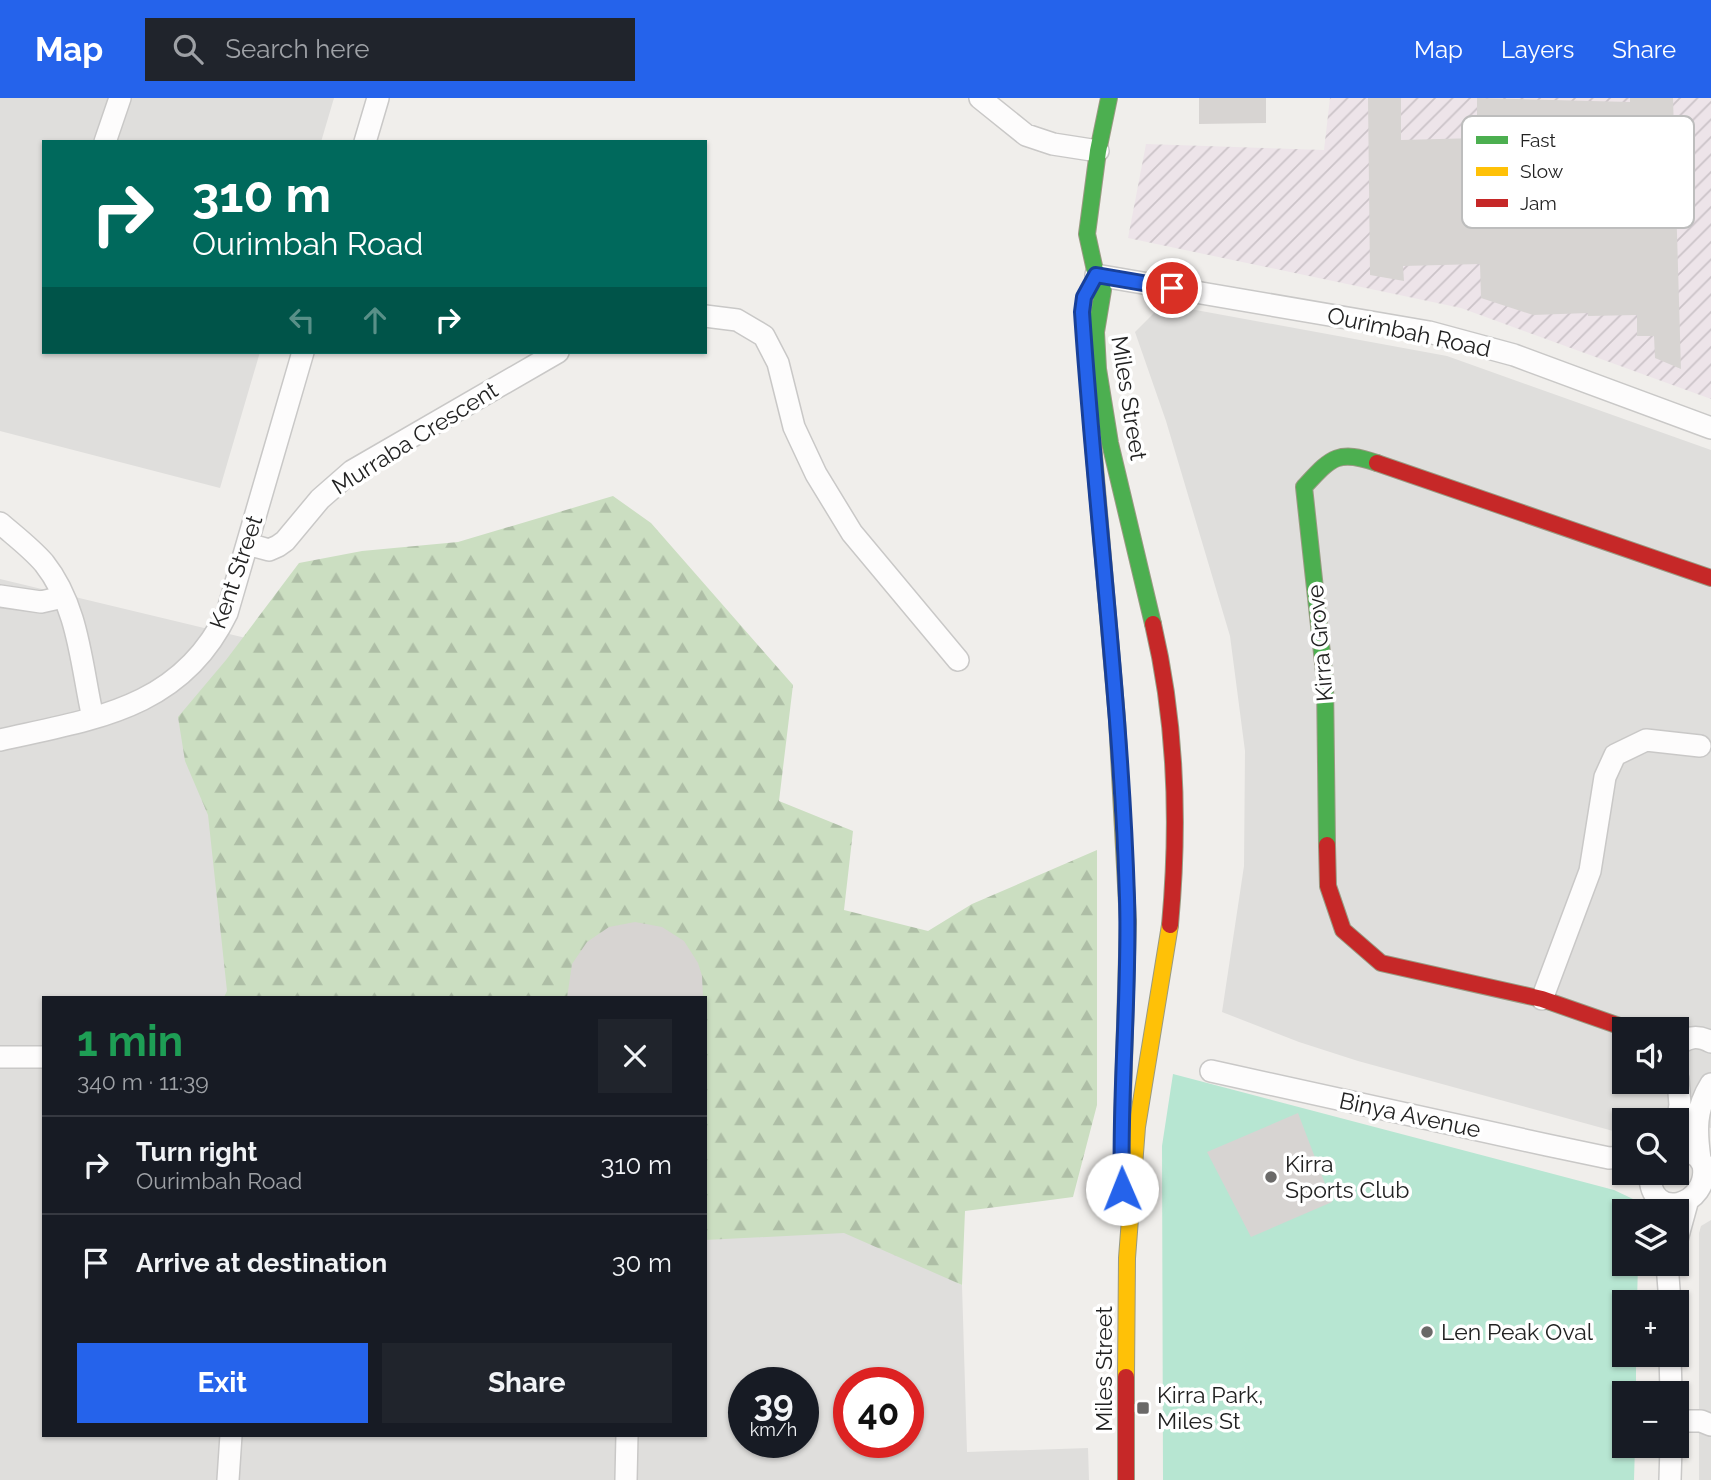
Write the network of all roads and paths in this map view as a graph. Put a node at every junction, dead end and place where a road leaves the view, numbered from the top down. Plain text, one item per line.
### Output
1 (120, 98) edge
2 (378, 98) edge
3 (980, 98) edge
4 (1109, 98) edge
5 (106, 140) edge
6 (366, 140) edge
7 (1098, 151) junction
8 (1091, 284) junction
9 (707, 316) edge
10 (1082, 317) dead end
11 (302, 354) edge
12 (555, 354) edge
13 (1711, 428) edge
14 (0, 523) edge
15 (248, 544) junction
16 (1711, 578) edge
17 (0, 596) edge
18 (63, 597) junction
19 (958, 660) dead end
20 (93, 718) junction
21 (0, 740) edge
22 (1700, 746) dead end
23 (1542, 999) junction
24 (1612, 1023) edge
25 (0, 1057) edge
26 (42, 1057) edge
27 (1211, 1071) dead end
28 (1711, 1083) edge
29 (1689, 1085) edge
30 (1689, 1151) edge
31 (1612, 1158) edge
32 (1705, 1164) edge
33 (1653, 1191) edge
34 (1697, 1201) edge
35 (1689, 1217) edge
36 (1127, 1258) junction
37 (1689, 1421) edge
38 (1711, 1425) edge
39 (231, 1437) edge
40 (627, 1437) edge
41 (1671, 1458) edge
42 (228, 1480) edge
43 (626, 1480) edge
44 (1126, 1480) edge
45 (1670, 1480) edge

1 - 5 street
2 - 6 street
3 - 7 street
4 - 7 street, Miles Street
7 - 8 street, Miles Street
8 - 13 street, Ourimbah Road
8 - 36 street, Miles Street
9 - 19 street
10 - 36 street, Miles Street
11 - 15 street, Kent Street
12 - 15 street, Murraba Crescent
14 - 18 street
15 - 20 street, Kent Street
16 - 23 street, Kirra Grove
17 - 18 street
18 - 20 street
20 - 21 street, Kent Street
22 - 23 street
23 - 24 street, Kirra Grove
25 - 26 street
27 - 31 street, Binya Avenue
28 - 29 street
28 - 32 street
30 - 32 street
32 - 34 street
33 - 34 street
34 - 35 street
36 - 44 street, Miles Street
37 - 38 street
39 - 42 street
40 - 43 street
41 - 45 street

